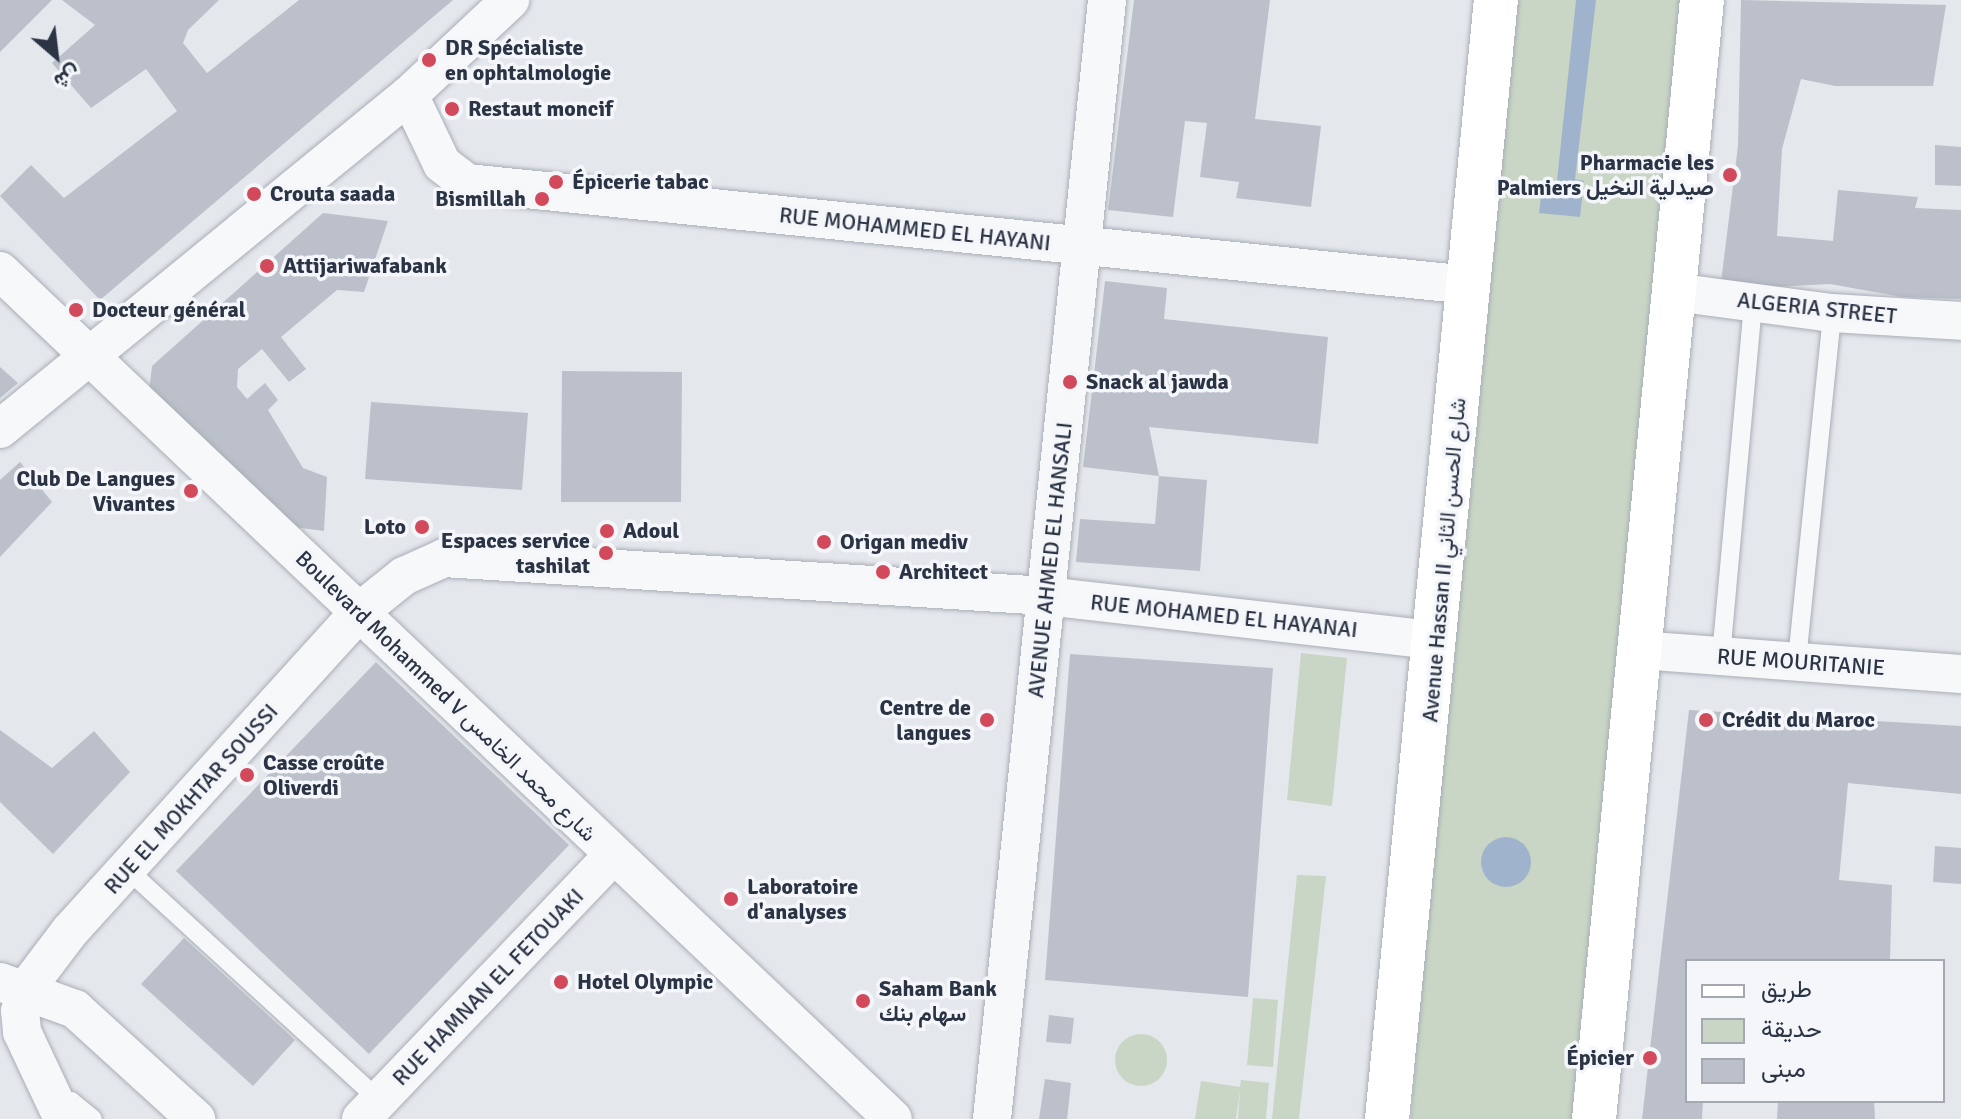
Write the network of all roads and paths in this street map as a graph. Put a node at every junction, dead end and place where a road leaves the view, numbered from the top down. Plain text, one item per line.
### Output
1 (510, 0) edge
2 (1107, 0) edge
3 (1496, 0) edge
4 (1702, 0) edge
5 (409, 95) junction
6 (1085, 246) junction
7 (0, 271) edge
8 (1470, 285) junction
9 (1674, 292) junction
10 (1753, 301) junction
11 (1832, 313) junction
12 (1961, 321) edge
13 (86, 358) junction
14 (0, 429) edge
15 (1046, 596) junction
16 (359, 612) junction
17 (1435, 640) junction
18 (1640, 650) junction
19 (1721, 656) junction
20 (1797, 660) junction
21 (1961, 674) edge
22 (613, 855) junction
23 (128, 870) junction
24 (13, 985) edge
25 (59, 1110) edge
26 (371, 1110) edge
27 (93, 1119) edge
28 (196, 1119) edge
29 (893, 1119) edge
30 (992, 1119) edge
31 (1387, 1119) edge
32 (1594, 1119) edge

1 - 5 street
2 - 6 street, AVENUE AHMED EL HANSALI
3 - 8 main road, Avenue Hassan II شارع الحسن الثاني
4 - 9 main road
5 - 6 street, RUE MOHAMMED EL HAYANI
5 - 13 street
6 - 8 street, RUE MOHAMMED EL HAYANI
6 - 15 street, AVENUE AHMED EL HANSALI
7 - 13 street, Boulevard Mohammed V شارع محمد الخامس
8 - 17 main road, Avenue Hassan II شارع الحسن الثاني
9 - 10 street, ALGERIA STREET
9 - 18 main road
10 - 11 street, ALGERIA STREET
10 - 19 lane
11 - 12 street, ALGERIA STREET
11 - 20 lane
13 - 14 street
13 - 16 street, Boulevard Mohammed V شارع محمد الخامس
15 - 16 street, RUE MOHAMED EL HAYANAI
15 - 17 street, RUE MOHAMED EL HAYANAI
15 - 30 street, AVENUE AHMED EL HANSALI
16 - 22 street, Boulevard Mohammed V شارع محمد الخامس
16 - 23 street, RUE EL MOKHTAR SOUSSI
17 - 31 main road, Avenue Hassan II شارع الحسن الثاني
18 - 19 street, RUE MOURITANIE
18 - 32 main road
19 - 20 street, RUE MOURITANIE
20 - 21 street, RUE MOURITANIE
22 - 26 street, RUE HAMNAN EL FETOUAKI
22 - 29 street, Boulevard Mohammed V شارع محمد الخامس
23 - 24 street, RUE EL MOKHTAR SOUSSI
23 - 26 lane
24 - 25 street
24 - 28 street
25 - 27 lane

